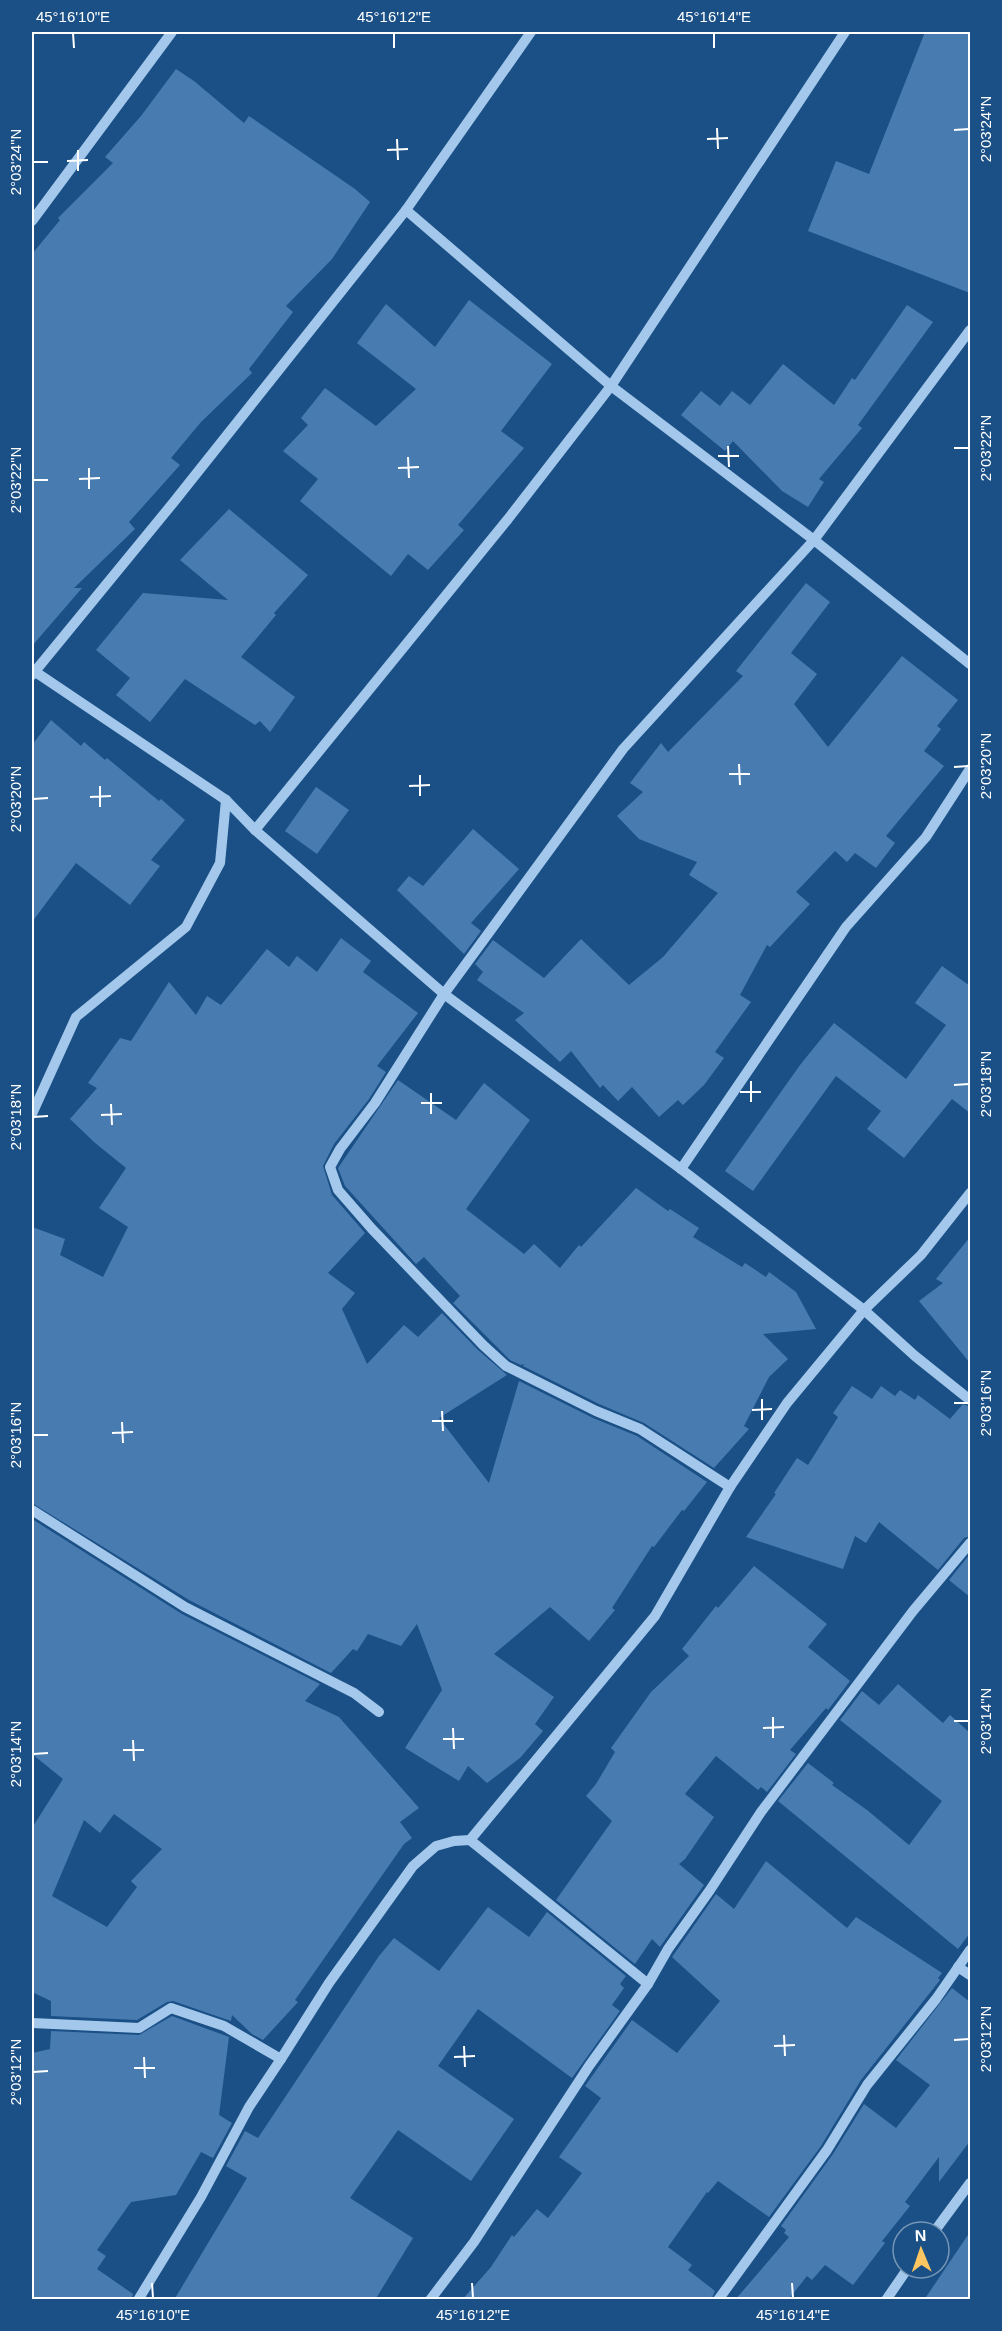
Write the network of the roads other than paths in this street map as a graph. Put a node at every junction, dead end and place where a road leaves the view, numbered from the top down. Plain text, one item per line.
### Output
1 (172, 32) edge
2 (531, 32) edge
3 (844, 32) edge
4 (406, 210) junction
5 (32, 221) edge
6 (970, 330) edge
7 (611, 386) junction
8 (814, 540) junction
9 (970, 664) edge
10 (33, 673) edge
11 (970, 769) edge
12 (226, 800) junction
13 (255, 830) junction
14 (444, 994) junction
15 (32, 1114) edge
16 (681, 1169) junction
17 (970, 1193) edge
18 (864, 1310) junction
19 (970, 1400) edge
20 (730, 1487) junction
21 (32, 1510) edge
22 (970, 1543) edge
23 (379, 1712) dead end
24 (470, 1840) junction
25 (970, 1950) edge
26 (958, 1967) junction
27 (970, 1975) edge
28 (648, 1984) junction
29 (32, 2023) edge
30 (280, 2059) junction
31 (970, 2183) edge
32 (943, 2220) edge
33 (900, 2280) edge
34 (138, 2300) edge
35 (430, 2300) edge
36 (718, 2300) edge
37 (886, 2300) edge

1 - 5 street
2 - 4 street
3 - 7 street
4 - 7 street
4 - 10 street
6 - 8 street
7 - 8 street
7 - 13 street
8 - 9 street
8 - 14 street
10 - 12 street
11 - 16 street
12 - 13 street
12 - 15 street
13 - 14 street
14 - 16 street
14 - 20 street
16 - 18 street
17 - 18 street
18 - 19 street
18 - 20 street
20 - 24 street
21 - 23 street
22 - 28 street
24 - 28 street
24 - 30 street
25 - 26 street
26 - 27 street
26 - 36 street
28 - 35 street
29 - 30 street
30 - 34 street
31 - 32 street
33 - 37 street

